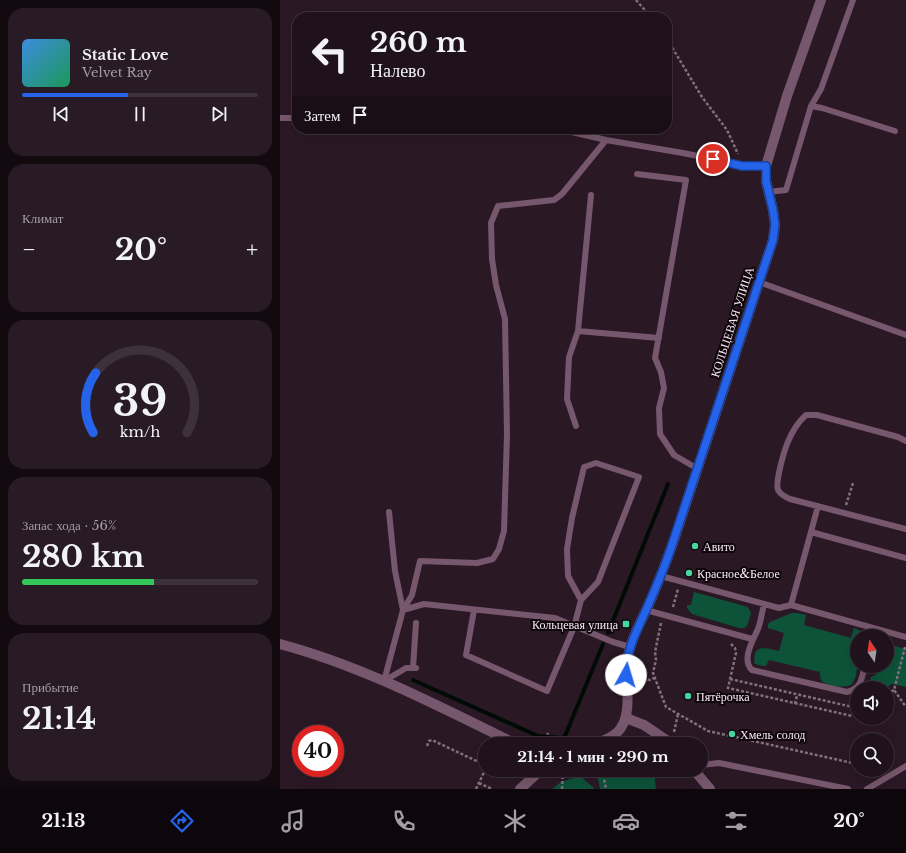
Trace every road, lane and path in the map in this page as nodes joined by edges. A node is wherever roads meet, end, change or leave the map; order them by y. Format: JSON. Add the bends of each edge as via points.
{"nodes":[{"id":1,"x":636,"y":0,"type":"edge"},
{"id":2,"x":821,"y":0,"type":"edge"},
{"id":3,"x":853,"y":0,"type":"edge"},
{"id":4,"x":647,"y":12,"type":"edge"},
{"id":5,"x":672,"y":47,"type":"edge"},
{"id":6,"x":811,"y":106,"type":"junction"},
{"id":7,"x":280,"y":118,"type":"edge"},
{"id":8,"x":292,"y":118,"type":"edge"},
{"id":9,"x":895,"y":131,"type":"dead end"},
{"id":10,"x":580,"y":134,"type":"edge"},
{"id":11,"x":606,"y":140,"type":"junction"},
{"id":12,"x":742,"y":166,"type":"junction"},
{"id":13,"x":766,"y":166,"type":"junction"},
{"id":14,"x":637,"y":174,"type":"dead end"},
{"id":15,"x":768,"y":192,"type":"junction"},
{"id":16,"x":591,"y":195,"type":"dead end"},
{"id":17,"x":759,"y":282,"type":"junction"},
{"id":18,"x":578,"y":331,"type":"junction"},
{"id":19,"x":906,"y":335,"type":"edge"},
{"id":20,"x":659,"y":338,"type":"junction"},
{"id":21,"x":576,"y":426,"type":"dead end"},
{"id":22,"x":906,"y":440,"type":"edge"},
{"id":23,"x":698,"y":469,"type":"junction"},
{"id":24,"x":853,"y":483,"type":"dead end"},
{"id":25,"x":818,"y":506,"type":"junction"},
{"id":26,"x":389,"y":512,"type":"dead end"},
{"id":27,"x":844,"y":513,"type":"junction"},
{"id":28,"x":906,"y":529,"type":"edge"},
{"id":29,"x":811,"y":532,"type":"junction"},
{"id":30,"x":906,"y":558,"type":"edge"},
{"id":31,"x":661,"y":576,"type":"junction"},
{"id":32,"x":680,"y":581,"type":"junction"},
{"id":33,"x":581,"y":600,"type":"junction"},
{"id":34,"x":764,"y":604,"type":"junction"},
{"id":35,"x":791,"y":605,"type":"junction"},
{"id":36,"x":403,"y":610,"type":"junction"},
{"id":37,"x":474,"y":610,"type":"junction"},
{"id":38,"x":646,"y":610,"type":"junction"},
{"id":39,"x":663,"y":614,"type":"junction"},
{"id":40,"x":671,"y":616,"type":"junction"},
{"id":41,"x":416,"y":623,"type":"dead end"},
{"id":42,"x":574,"y":627,"type":"junction"},
{"id":43,"x":875,"y":628,"type":"joint"},
{"id":44,"x":906,"y":637,"type":"edge"},
{"id":45,"x":752,"y":638,"type":"junction"},
{"id":46,"x":906,"y":642,"type":"edge"},
{"id":47,"x":280,"y":644,"type":"edge"},
{"id":48,"x":630,"y":647,"type":"junction"},
{"id":49,"x":863,"y":673,"type":"edge"},
{"id":50,"x":634,"y":676,"type":"dead end"},
{"id":51,"x":654,"y":678,"type":"junction"},
{"id":52,"x":730,"y":679,"type":"dead end"},
{"id":53,"x":384,"y":681,"type":"junction"},
{"id":54,"x":894,"y":690,"type":"joint"},
{"id":55,"x":797,"y":694,"type":"junction"},
{"id":56,"x":795,"y":704,"type":"dead end"},
{"id":57,"x":850,"y":706,"type":"edge"},
{"id":58,"x":906,"y":706,"type":"edge"},
{"id":59,"x":678,"y":714,"type":"junction"},
{"id":60,"x":626,"y":718,"type":"junction"},
{"id":61,"x":674,"y":732,"type":"dead end"},
{"id":62,"x":548,"y":733,"type":"dead end"},
{"id":63,"x":501,"y":737,"type":"edge"},
{"id":64,"x":547,"y":737,"type":"edge"},
{"id":65,"x":611,"y":737,"type":"edge"},
{"id":66,"x":662,"y":737,"type":"edge"},
{"id":67,"x":427,"y":746,"type":"dead end"},
{"id":68,"x":478,"y":762,"type":"edge"},
{"id":69,"x":850,"y":762,"type":"edge"},
{"id":70,"x":708,"y":764,"type":"edge"},
{"id":71,"x":906,"y":766,"type":"edge"},
{"id":72,"x":482,"y":777,"type":"edge"},
{"id":73,"x":533,"y":777,"type":"edge"},
{"id":74,"x":563,"y":777,"type":"edge"},
{"id":75,"x":603,"y":777,"type":"edge"},
{"id":76,"x":700,"y":777,"type":"edge"},
{"id":77,"x":479,"y":783,"type":"junction"},
{"id":78,"x":476,"y":789,"type":"edge"},
{"id":79,"x":492,"y":789,"type":"edge"},
{"id":80,"x":520,"y":789,"type":"edge"},
{"id":81,"x":562,"y":789,"type":"edge"},
{"id":82,"x":606,"y":789,"type":"edge"},
{"id":83,"x":710,"y":789,"type":"edge"},
{"id":84,"x":848,"y":789,"type":"edge"},
{"id":85,"x":867,"y":789,"type":"edge"}],
"edges":[{"from":1,"to":4,"type":"path"},
{"from":2,"to":13,"type":"street","name":"КОЛЬЦЕВАЯ УЛИЦА","via":[[786,96]]},
{"from":3,"to":6,"type":"lane","via":[[821,89]]},
{"from":5,"to":12,"type":"path","via":[[702,97],[727,130]]},
{"from":6,"to":9,"type":"lane"},
{"from":6,"to":15,"type":"lane","via":[[786,190]]},
{"from":7,"to":8,"type":"lane"},
{"from":10,"to":11,"type":"lane"},
{"from":11,"to":12,"type":"lane"},
{"from":11,"to":36,"type":"lane","via":[[562,194],[554,200],[498,206],[491,223],[492,259],[505,319],[507,434],[504,531],[499,549],[492,559],[477,563],[420,561],[412,594]]},
{"from":12,"to":13,"type":"lane"},
{"from":13,"to":15,"type":"street","name":"КОЛЬЦЕВАЯ УЛИЦА"},
{"from":14,"to":20,"type":"lane","via":[[686,180]]},
{"from":15,"to":17,"type":"street","name":"КОЛЬЦЕВАЯ УЛИЦА","via":[[775,224],[773,240]]},
{"from":16,"to":18,"type":"lane"},
{"from":17,"to":19,"type":"lane"},
{"from":17,"to":23,"type":"street","name":"КОЛЬЦЕВАЯ УЛИЦА"},
{"from":18,"to":20,"type":"lane"},
{"from":18,"to":21,"type":"lane","via":[[569,357],[567,400]]},
{"from":20,"to":23,"type":"lane","via":[[655,358],[664,388],[659,408],[660,434],[674,455]]},
{"from":22,"to":25,"type":"lane","via":[[817,415],[806,416],[787,444],[777,484],[785,497]]},
{"from":23,"to":31,"type":"street","name":"КОЛЬЦЕВАЯ УЛИЦА"},
{"from":24,"to":27,"type":"path"},
{"from":25,"to":27,"type":"lane"},
{"from":25,"to":29,"type":"lane"},
{"from":26,"to":36,"type":"lane","via":[[395,571]]},
{"from":27,"to":28,"type":"lane"},
{"from":29,"to":30,"type":"lane"},
{"from":29,"to":35,"type":"lane"},
{"from":31,"to":32,"type":"lane"},
{"from":31,"to":38,"type":"street","name":"КОЛЬЦЕВАЯ УЛИЦА"},
{"from":32,"to":34,"type":"lane"},
{"from":32,"to":40,"type":"path"},
{"from":33,"to":33,"type":"lane","via":[[598,582],[639,477],[596,463],[584,467],[572,518],[568,549],[568,576]]},
{"from":33,"to":42,"type":"lane"},
{"from":34,"to":35,"type":"lane","via":[[779,608]]},
{"from":34,"to":45,"type":"lane","via":[[758,629]]},
{"from":35,"to":43,"type":"lane"},
{"from":36,"to":37,"type":"lane","via":[[424,604]]},
{"from":36,"to":53,"type":"lane"},
{"from":37,"to":42,"type":"lane","via":[[555,618]]},
{"from":37,"to":42,"type":"lane","via":[[466,655],[546,692]]},
{"from":38,"to":39,"type":"lane"},
{"from":38,"to":48,"type":"street","name":"КОЛЬЦЕВАЯ УЛИЦА"},
{"from":39,"to":40,"type":"lane"},
{"from":39,"to":51,"type":"path","via":[[654,652]]},
{"from":40,"to":45,"type":"lane"},
{"from":41,"to":53,"type":"lane","via":[[414,668],[406,668]]},
{"from":42,"to":48,"type":"lane"},
{"from":43,"to":44,"type":"lane"},
{"from":45,"to":49,"type":"lane","via":[[747,661],[752,670],[847,692],[855,690]]},
{"from":46,"to":54,"type":"path"},
{"from":47,"to":53,"type":"street"},
{"from":48,"to":60,"type":"street","name":"КОЛЬЦЕВАЯ УЛИЦА","via":[[627,662]]},
{"from":50,"to":51,"type":"path","via":[[650,680]]},
{"from":51,"to":59,"type":"path","via":[[666,707]]},
{"from":52,"to":55,"type":"path"},
{"from":53,"to":63,"type":"street"},
{"from":54,"to":58,"type":"path"},
{"from":55,"to":56,"type":"path"},
{"from":55,"to":57,"type":"path"},
{"from":59,"to":61,"type":"path"},
{"from":59,"to":69,"type":"path","via":[[708,731]]},
{"from":60,"to":65,"type":"street","name":"КОЛЬЦЕВАЯ УЛИЦА","via":[[616,735]]},
{"from":60,"to":66,"type":"street","via":[[644,725]]},
{"from":62,"to":64,"type":"path"},
{"from":67,"to":68,"type":"path","via":[[432,740]]},
{"from":70,"to":84,"type":"lane","via":[[719,763]]},
{"from":71,"to":85,"type":"lane"},
{"from":72,"to":77,"type":"path"},
{"from":73,"to":80,"type":"street"},
{"from":74,"to":81,"type":"path"},
{"from":75,"to":82,"type":"path"},
{"from":76,"to":83,"type":"street"},
{"from":77,"to":78,"type":"path"},
{"from":77,"to":79,"type":"path"}]}
